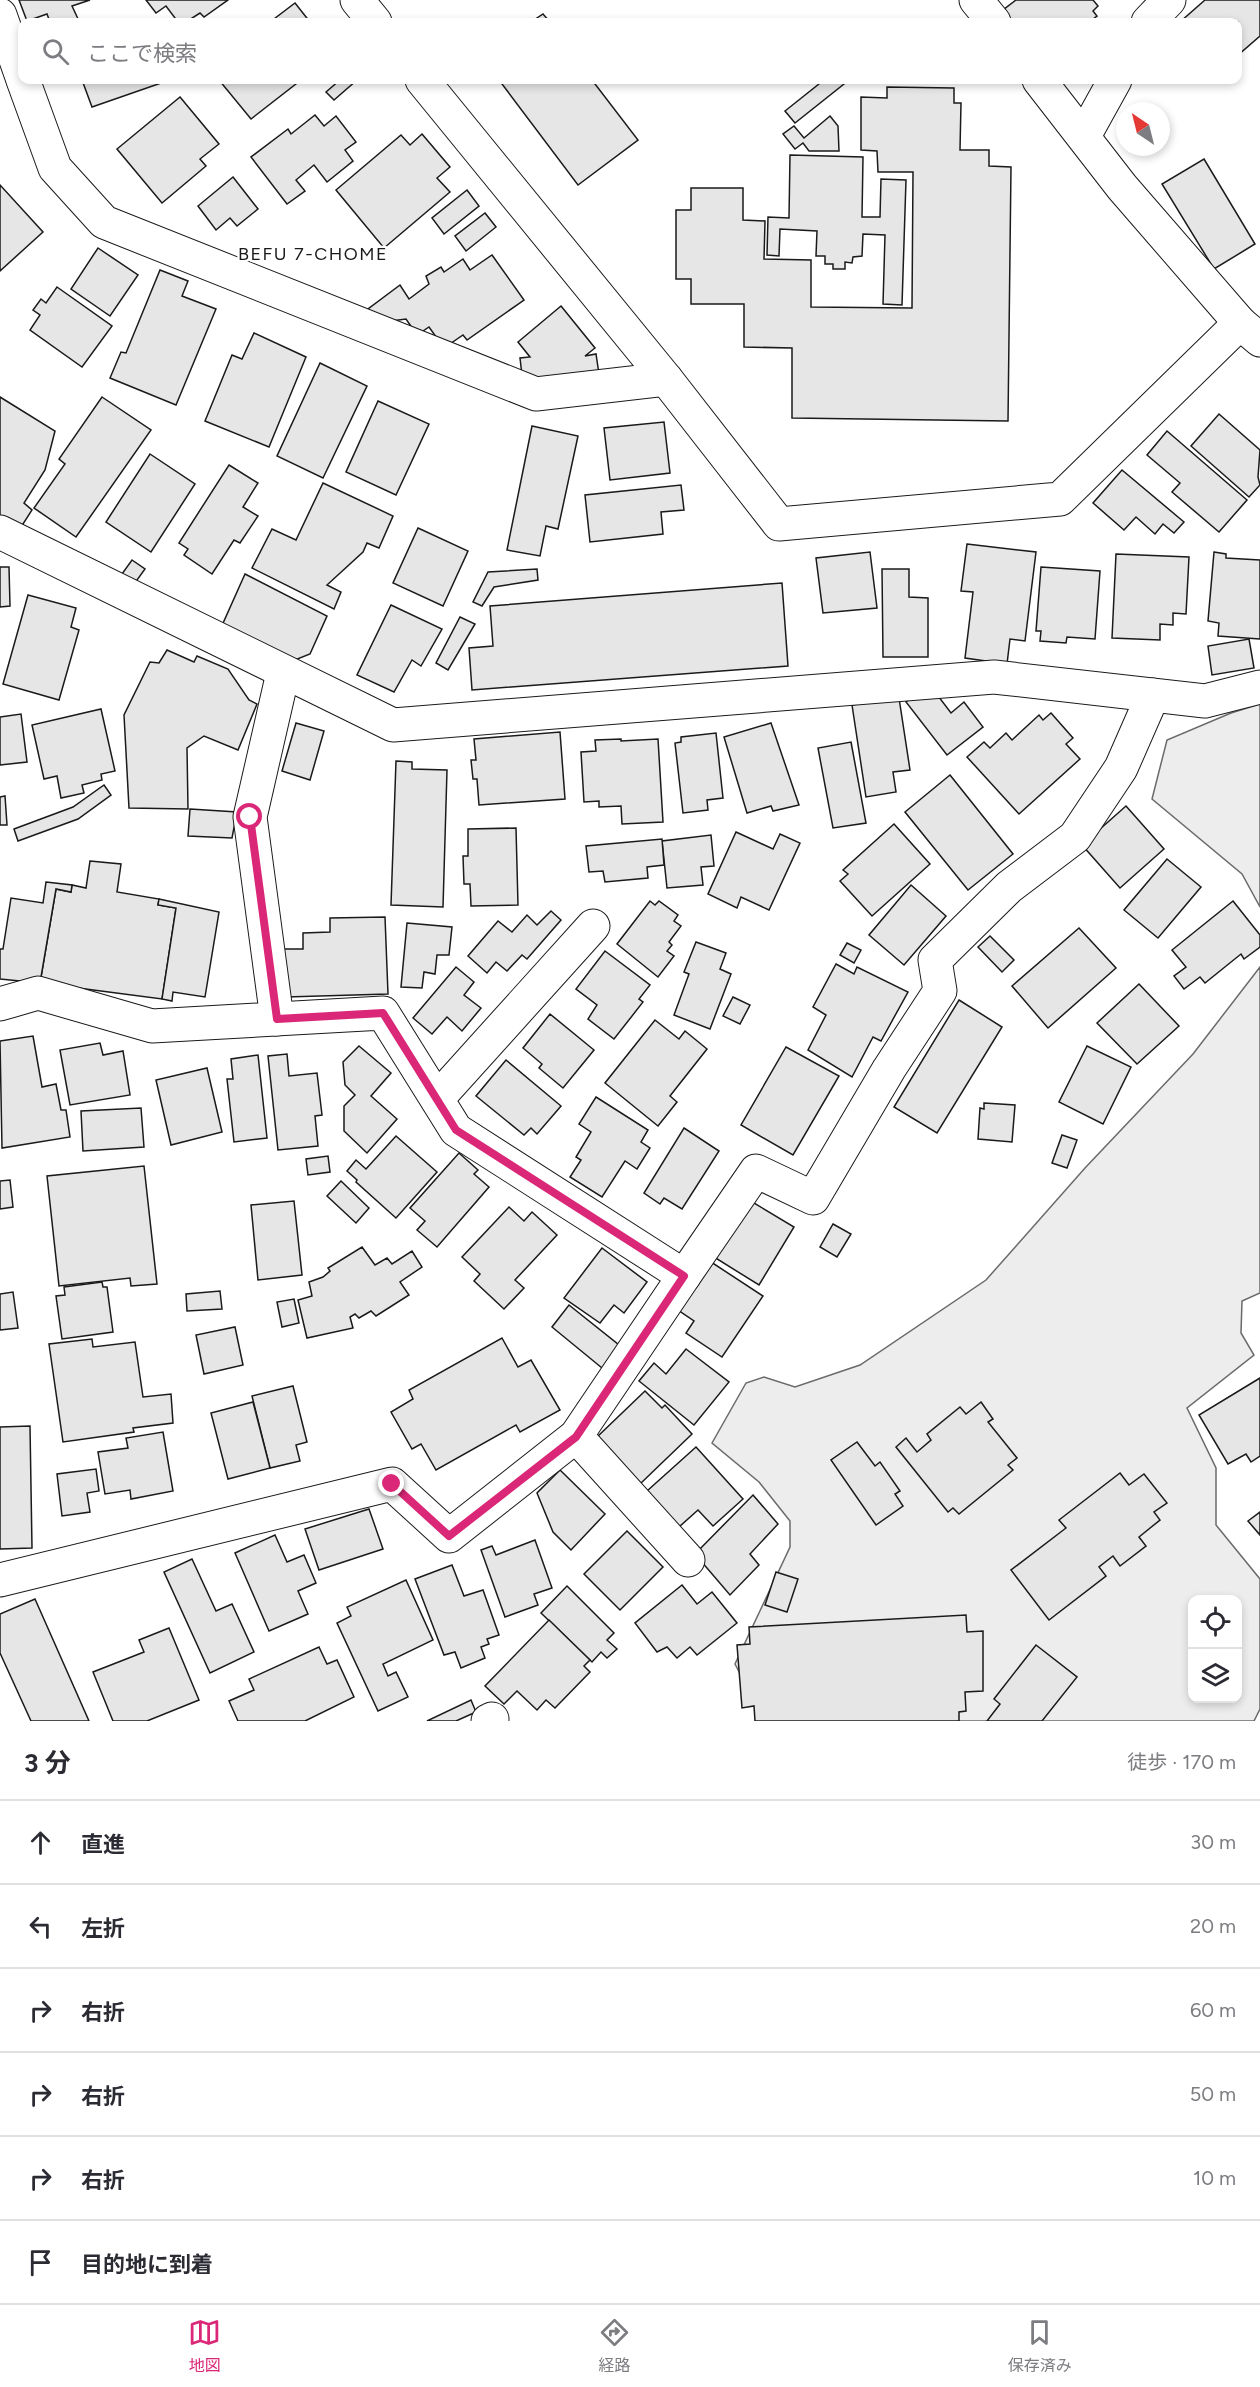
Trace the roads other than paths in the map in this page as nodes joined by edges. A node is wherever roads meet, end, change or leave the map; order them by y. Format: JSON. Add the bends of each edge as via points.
{"nodes":[{"id":1,"x":357,"y":0,"type":"edge"},
{"id":2,"x":976,"y":0,"type":"edge"},
{"id":3,"x":1169,"y":0,"type":"edge"},
{"id":4,"x":0,"y":15,"type":"edge"},
{"id":5,"x":372,"y":18,"type":"edge"},
{"id":6,"x":991,"y":18,"type":"edge"},
{"id":7,"x":1152,"y":18,"type":"edge"},
{"id":8,"x":18,"y":64,"type":"edge"},
{"id":9,"x":25,"y":84,"type":"edge"},
{"id":10,"x":425,"y":84,"type":"edge"},
{"id":11,"x":1042,"y":84,"type":"edge"},
{"id":12,"x":1113,"y":84,"type":"edge"},
{"id":13,"x":1084,"y":136,"type":"junction"},
{"id":14,"x":1250,"y":331,"type":"edge"},
{"id":15,"x":666,"y":379,"type":"junction"},
{"id":16,"x":0,"y":531,"type":"edge"},
{"id":17,"x":283,"y":673,"type":"junction"},
{"id":18,"x":1260,"y":687,"type":"edge"},
{"id":19,"x":1153,"y":695,"type":"junction"},
{"id":20,"x":593,"y":926,"type":"dead end"},
{"id":21,"x":0,"y":1004,"type":"edge"},
{"id":22,"x":277,"y":1019,"type":"junction"},
{"id":23,"x":437,"y":1099,"type":"junction"},
{"id":24,"x":684,"y":1276,"type":"junction"},
{"id":25,"x":576,"y":1437,"type":"junction"},
{"id":26,"x":688,"y":1560,"type":"dead end"},
{"id":27,"x":0,"y":1580,"type":"edge"}],
"edges":[{"from":1,"to":5,"type":"street"},
{"from":2,"to":6,"type":"street"},
{"from":3,"to":7,"type":"street"},
{"from":4,"to":8,"type":"street"},
{"from":9,"to":15,"type":"street","via":[[56,168],[104,222],[536,394]]},
{"from":10,"to":15,"type":"street"},
{"from":11,"to":13,"type":"street"},
{"from":12,"to":13,"type":"street"},
{"from":13,"to":14,"type":"street","via":[[1122,187]]},
{"from":14,"to":15,"type":"street","via":[[1059,499],[779,524]]},
{"from":16,"to":17,"type":"street"},
{"from":17,"to":19,"type":"street","via":[[393,725],[994,677]]},
{"from":17,"to":22,"type":"street","via":[[250,817]]},
{"from":18,"to":19,"type":"street","via":[[1205,701]]},
{"from":19,"to":24,"type":"street","via":[[1121,768],[1075,837],[1009,887],[935,960],[940,992],[889,1069],[813,1198],[756,1171]]},
{"from":20,"to":23,"type":"street"},
{"from":21,"to":22,"type":"street","via":[[38,993],[152,1026]]},
{"from":22,"to":23,"type":"street","via":[[383,1013]]},
{"from":23,"to":24,"type":"street","via":[[456,1130]]},
{"from":24,"to":25,"type":"street"},
{"from":25,"to":26,"type":"street"},
{"from":25,"to":27,"type":"street","via":[[449,1536],[392,1484]]}]}
